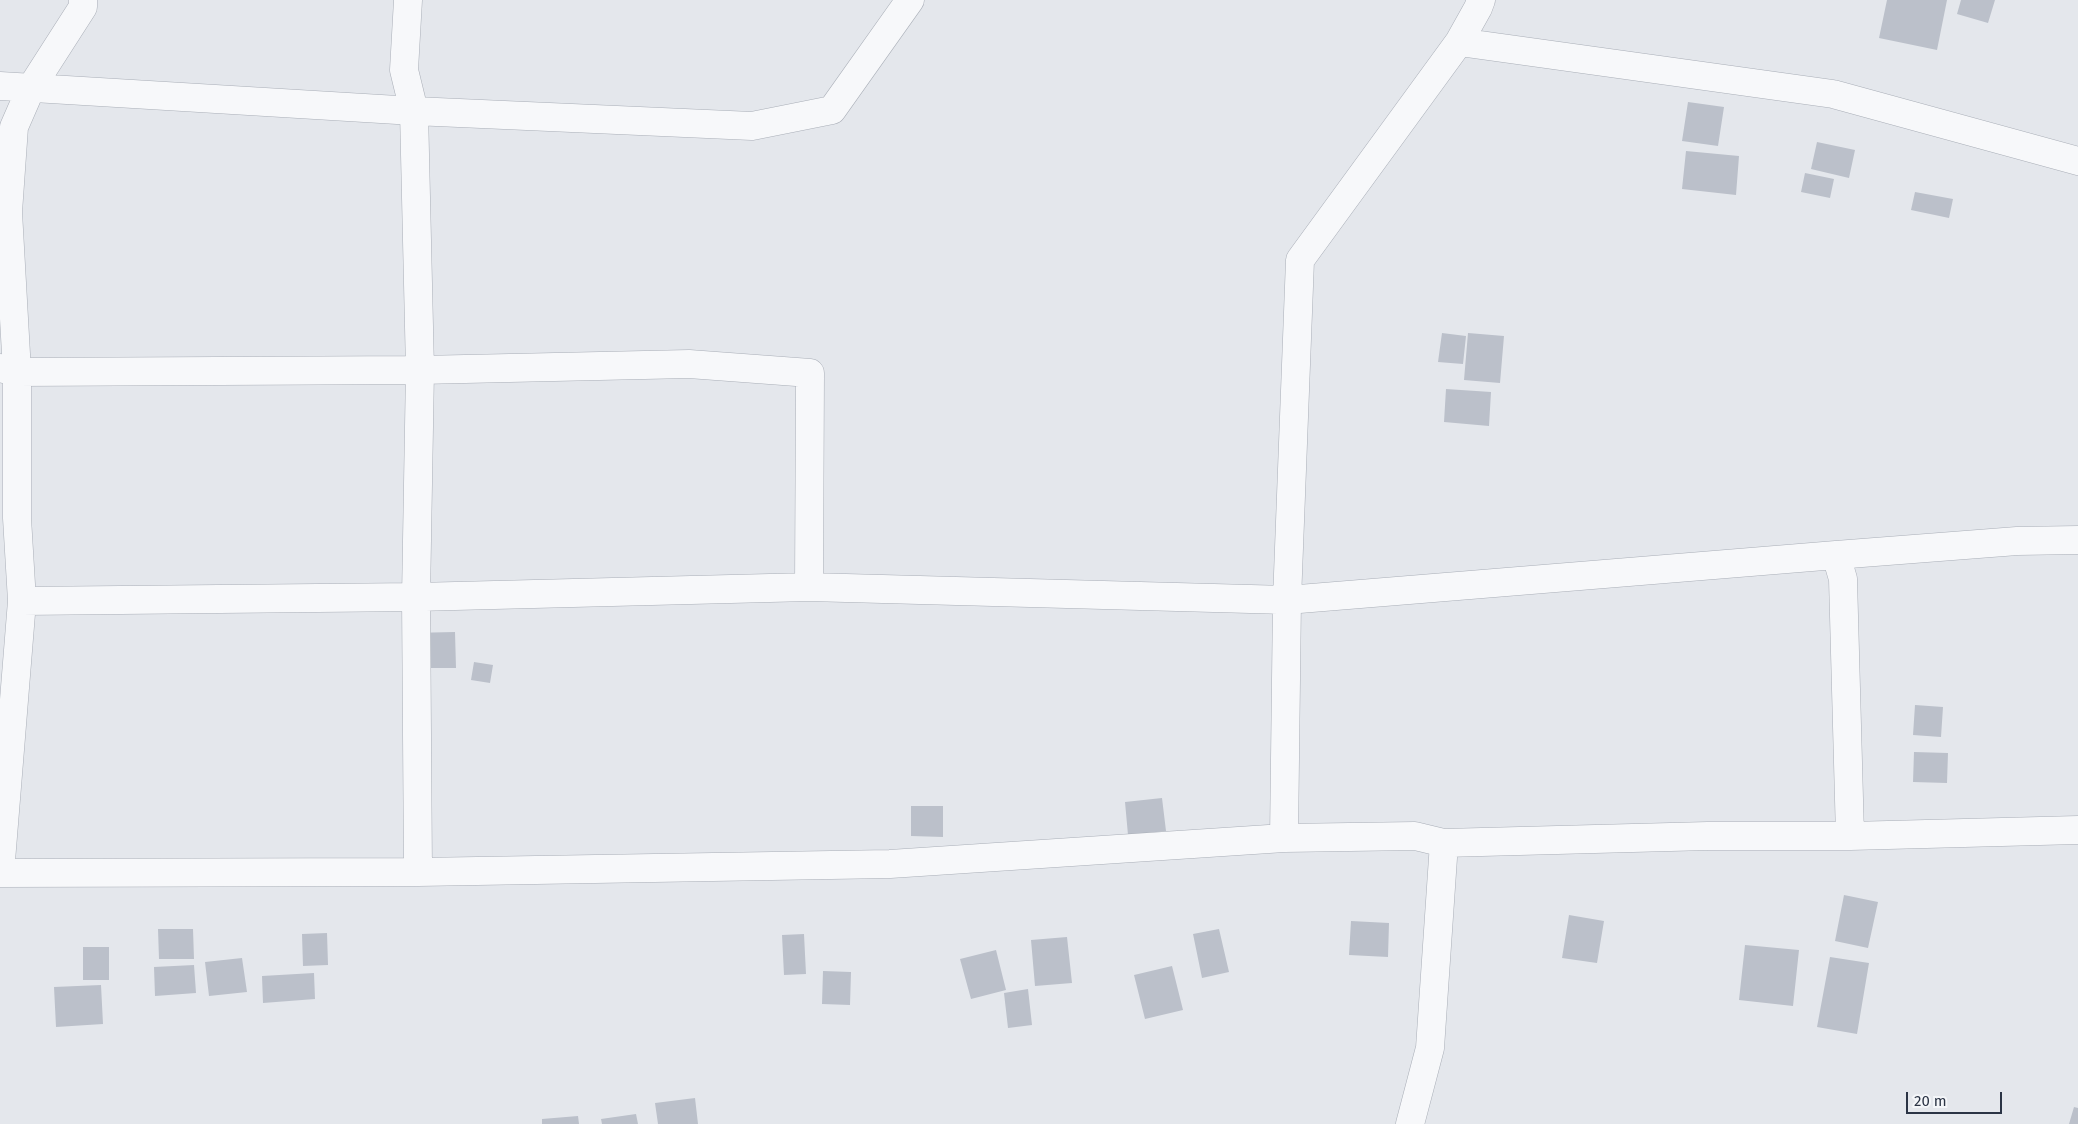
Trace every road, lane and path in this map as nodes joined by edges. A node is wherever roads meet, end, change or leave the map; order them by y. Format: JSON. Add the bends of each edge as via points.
{"nodes":[{"id":1,"x":83,"y":0,"type":"edge"},
{"id":2,"x":408,"y":0,"type":"edge"},
{"id":3,"x":910,"y":0,"type":"edge"},
{"id":4,"x":1481,"y":0,"type":"edge"},
{"id":5,"x":1459,"y":42,"type":"junction"},
{"id":6,"x":0,"y":86,"type":"edge"},
{"id":7,"x":31,"y":88,"type":"junction"},
{"id":8,"x":414,"y":111,"type":"junction"},
{"id":9,"x":2078,"y":161,"type":"edge"},
{"id":10,"x":9,"y":370,"type":"edge"},
{"id":11,"x":420,"y":370,"type":"junction"},
{"id":12,"x":8,"y":516,"type":"edge"},
{"id":13,"x":2078,"y":540,"type":"edge"},
{"id":14,"x":1836,"y":555,"type":"junction"},
{"id":15,"x":809,"y":587,"type":"junction"},
{"id":16,"x":416,"y":597,"type":"junction"},
{"id":17,"x":1287,"y":600,"type":"junction"},
{"id":18,"x":22,"y":601,"type":"junction"},
{"id":19,"x":2078,"y":830,"type":"edge"},
{"id":20,"x":1850,"y":836,"type":"junction"},
{"id":21,"x":1284,"y":838,"type":"junction"},
{"id":22,"x":1444,"y":843,"type":"junction"},
{"id":23,"x":418,"y":872,"type":"junction"},
{"id":24,"x":0,"y":873,"type":"edge"},
{"id":25,"x":1410,"y":1124,"type":"edge"}],
"edges":[{"from":1,"to":7,"type":"street","via":[[83,7]]},
{"from":2,"to":8,"type":"street","via":[[404,70]]},
{"from":3,"to":8,"type":"street","via":[[832,110],[752,126]]},
{"from":4,"to":5,"type":"street"},
{"from":5,"to":9,"type":"street","via":[[1833,94]]},
{"from":5,"to":17,"type":"street","via":[[1300,260]]},
{"from":6,"to":7,"type":"street"},
{"from":7,"to":8,"type":"street"},
{"from":7,"to":10,"type":"street","via":[[14,127],[8,212]]},
{"from":8,"to":11,"type":"street"},
{"from":10,"to":11,"type":"street"},
{"from":10,"to":12,"type":"street"},
{"from":11,"to":15,"type":"street","via":[[689,364],[810,372]]},
{"from":11,"to":16,"type":"street"},
{"from":12,"to":18,"type":"street"},
{"from":13,"to":14,"type":"street","via":[[2017,541]]},
{"from":14,"to":17,"type":"street"},
{"from":14,"to":20,"type":"street","via":[[1843,579]]},
{"from":15,"to":16,"type":"street"},
{"from":15,"to":17,"type":"street"},
{"from":16,"to":18,"type":"street"},
{"from":16,"to":23,"type":"street"},
{"from":17,"to":21,"type":"street"},
{"from":18,"to":24,"type":"street"},
{"from":19,"to":20,"type":"street"},
{"from":20,"to":22,"type":"street"},
{"from":21,"to":22,"type":"street","via":[[1415,836]]},
{"from":21,"to":23,"type":"street","via":[[890,864]]},
{"from":22,"to":25,"type":"street","via":[[1430,1048]]},
{"from":23,"to":24,"type":"street"}]}
